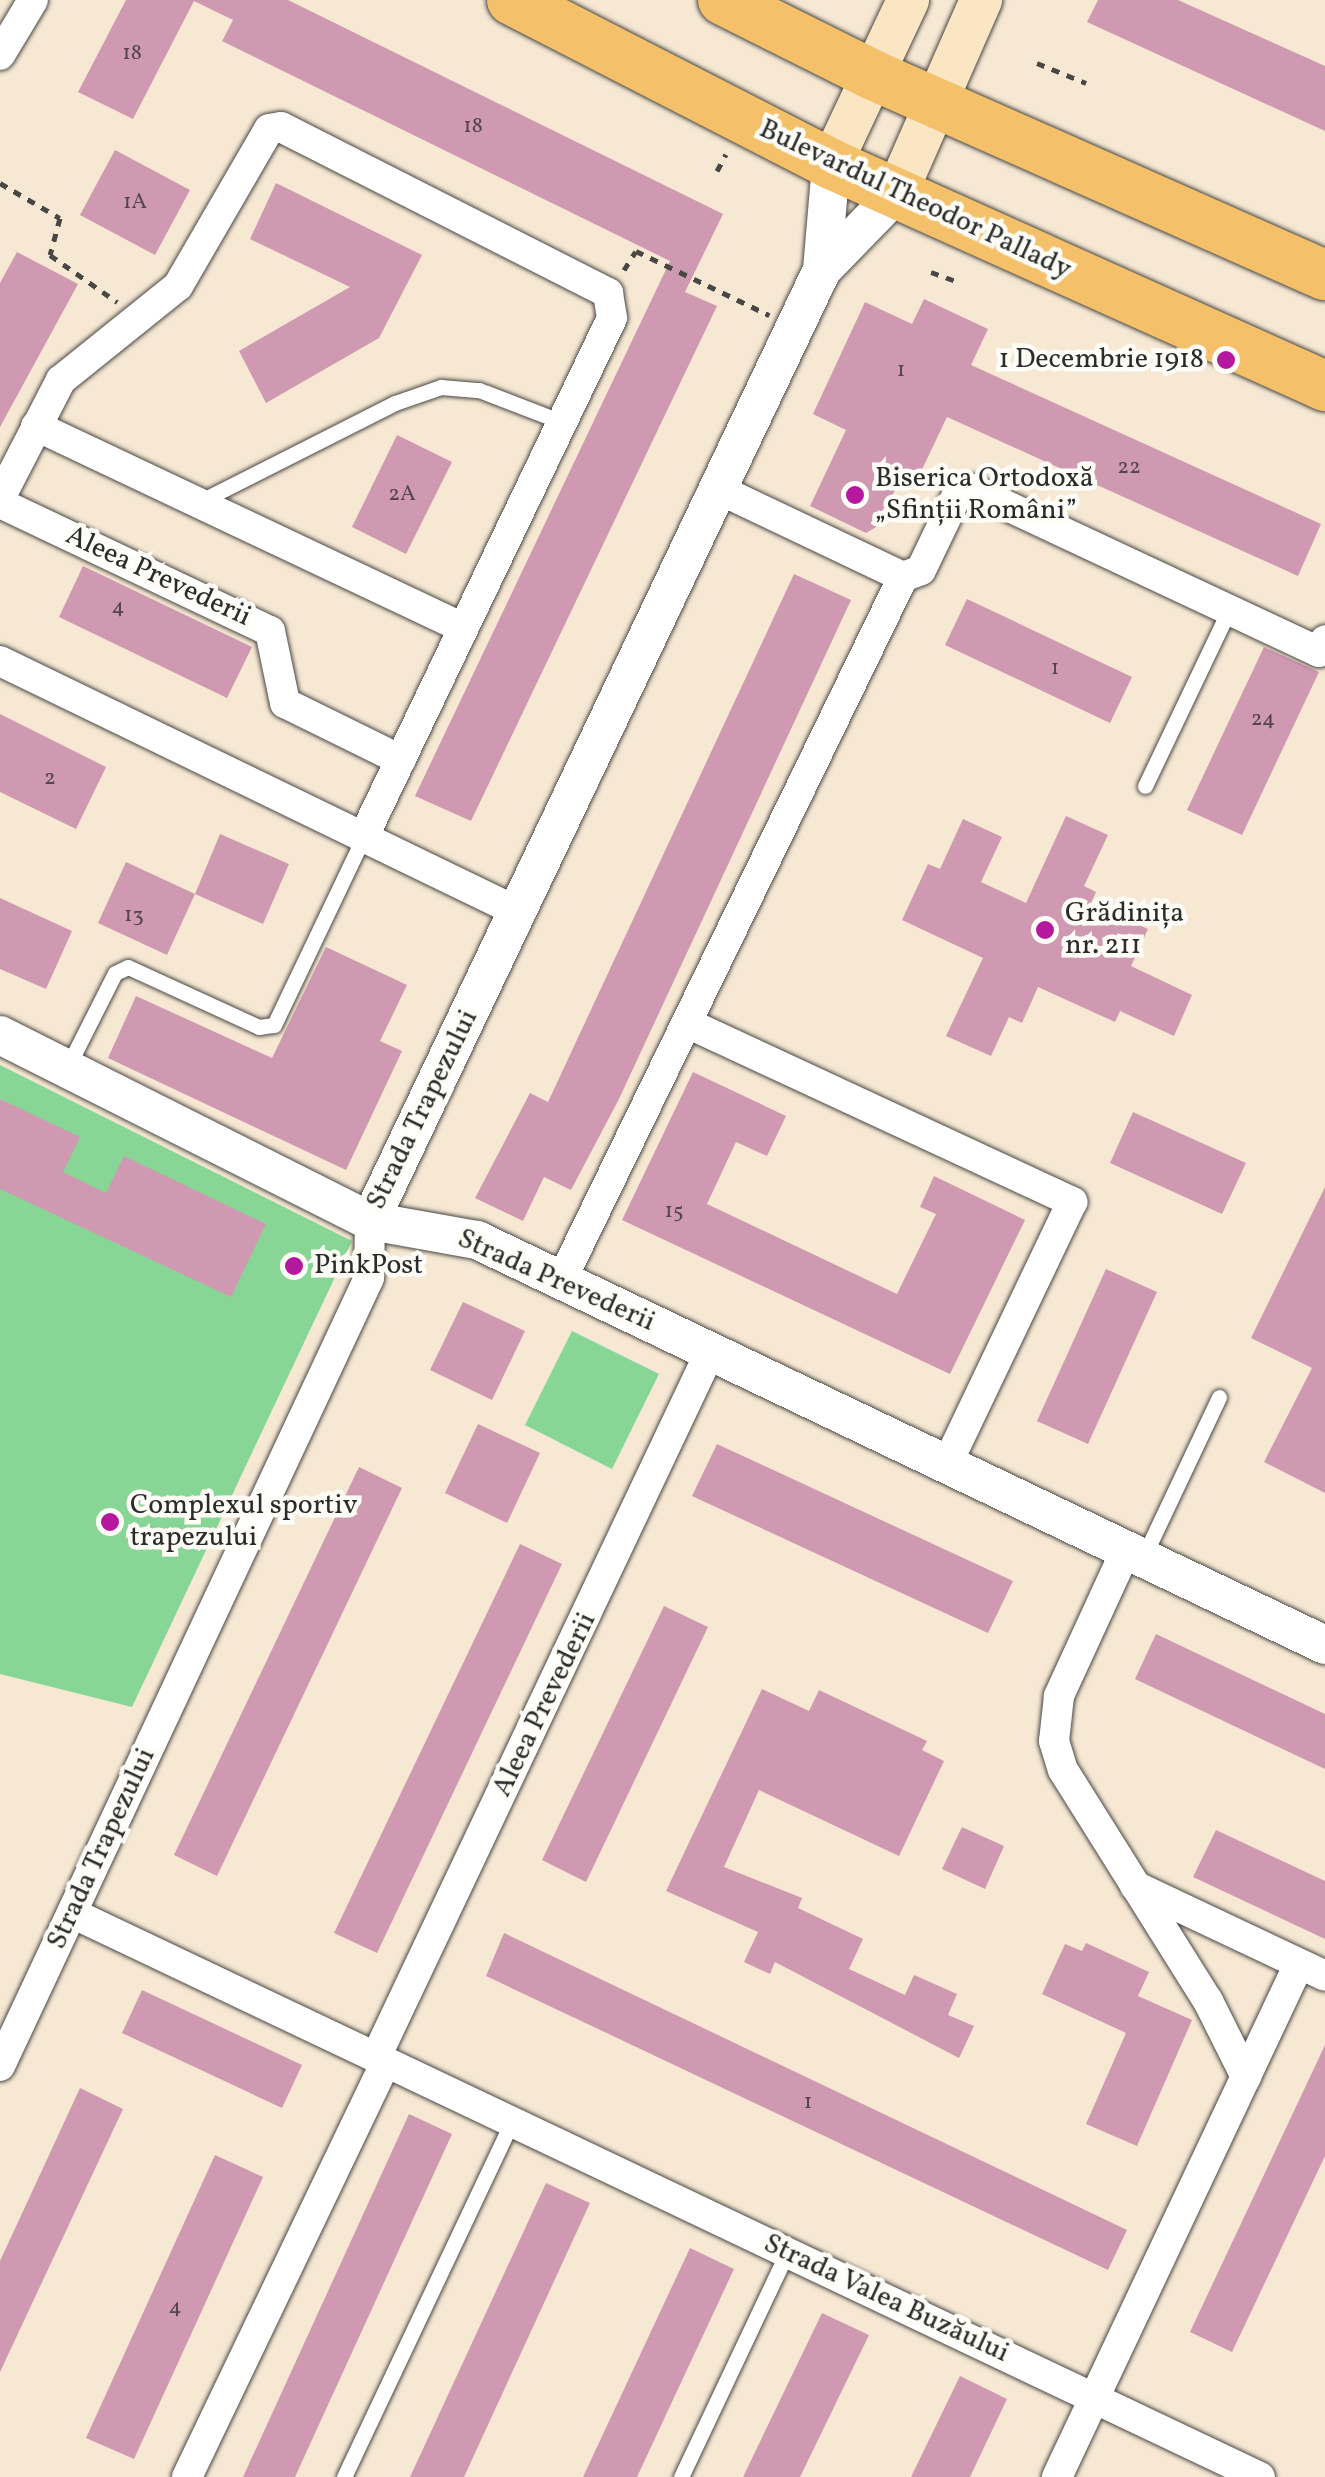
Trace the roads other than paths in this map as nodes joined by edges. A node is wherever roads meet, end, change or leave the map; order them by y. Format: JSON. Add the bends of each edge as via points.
{"nodes":[{"id":1,"x":32,"y":0,"type":"edge"},
{"id":2,"x":512,"y":0,"type":"edge"},
{"id":3,"x":723,"y":0,"type":"edge"},
{"id":4,"x":908,"y":0,"type":"edge"},
{"id":5,"x":980,"y":0,"type":"edge"},
{"id":6,"x":0,"y":54,"type":"edge"},
{"id":7,"x":873,"y":75,"type":"junction"},
{"id":8,"x":938,"y":104,"type":"junction"},
{"id":9,"x":831,"y":164,"type":"junction"},
{"id":10,"x":896,"y":194,"type":"junction"},
{"id":11,"x":822,"y":270,"type":"junction"},
{"id":12,"x":1325,"y":275,"type":"edge"},
{"id":13,"x":1325,"y":386,"type":"edge"},
{"id":14,"x":562,"y":422,"type":"junction"},
{"id":15,"x":36,"y":426,"type":"junction"},
{"id":16,"x":718,"y":489,"type":"junction"},
{"id":17,"x":0,"y":500,"type":"edge"},
{"id":18,"x":197,"y":503,"type":"junction"},
{"id":19,"x":903,"y":577,"type":"junction"},
{"id":20,"x":1229,"y":610,"type":"junction"},
{"id":21,"x":463,"y":628,"type":"junction"},
{"id":22,"x":1325,"y":640,"type":"edge"},
{"id":23,"x":0,"y":661,"type":"edge"},
{"id":24,"x":401,"y":760,"type":"junction"},
{"id":25,"x":1145,"y":786,"type":"dead end"},
{"id":26,"x":363,"y":838,"type":"junction"},
{"id":27,"x":518,"y":912,"type":"junction"},
{"id":28,"x":686,"y":1023,"type":"junction"},
{"id":29,"x":0,"y":1034,"type":"edge"},
{"id":30,"x":67,"y":1068,"type":"junction"},
{"id":31,"x":370,"y":1221,"type":"junction"},
{"id":32,"x":562,"y":1280,"type":"junction"},
{"id":33,"x":710,"y":1352,"type":"junction"},
{"id":34,"x":1220,"y":1397,"type":"dead end"},
{"id":35,"x":947,"y":1464,"type":"junction"},
{"id":36,"x":1134,"y":1554,"type":"junction"},
{"id":37,"x":1325,"y":1645,"type":"edge"},
{"id":38,"x":1135,"y":1886,"type":"junction"},
{"id":39,"x":72,"y":1913,"type":"junction"},
{"id":40,"x":1312,"y":1970,"type":"edge"},
{"id":41,"x":381,"y":2060,"type":"junction"},
{"id":42,"x":0,"y":2066,"type":"edge"},
{"id":43,"x":1246,"y":2078,"type":"junction"},
{"id":44,"x":512,"y":2122,"type":"junction"},
{"id":45,"x":787,"y":2252,"type":"junction"},
{"id":46,"x":1094,"y":2398,"type":"junction"},
{"id":47,"x":187,"y":2477,"type":"edge"},
{"id":48,"x":344,"y":2477,"type":"edge"},
{"id":49,"x":681,"y":2477,"type":"edge"},
{"id":50,"x":1057,"y":2477,"type":"edge"},
{"id":51,"x":1260,"y":2477,"type":"edge"}],
"edges":[{"from":1,"to":6,"type":"street"},
{"from":2,"to":9,"type":"main road","name":"Bulevardul Theodor Pallady"},
{"from":3,"to":7,"type":"main road"},
{"from":4,"to":7,"type":"main road"},
{"from":5,"to":8,"type":"main road"},
{"from":7,"to":8,"type":"main road"},
{"from":7,"to":9,"type":"main road"},
{"from":8,"to":10,"type":"main road"},
{"from":8,"to":12,"type":"main road"},
{"from":9,"to":10,"type":"main road","name":"Bulevardul Theodor Pallady"},
{"from":9,"to":11,"type":"street","name":"Strada Trapezului"},
{"from":10,"to":11,"type":"street","name":"Strada Trapezului"},
{"from":10,"to":13,"type":"main road","name":"Bulevardul Theodor Pallady"},
{"from":11,"to":16,"type":"street","name":"Strada Trapezului"},
{"from":14,"to":15,"type":"street","via":[[612,318],[608,293],[281,128],[260,136],[188,273],[61,380]]},
{"from":14,"to":18,"type":"lane","via":[[488,393],[442,387],[407,398]]},
{"from":14,"to":21,"type":"street"},
{"from":15,"to":17,"type":"street"},
{"from":15,"to":18,"type":"street"},
{"from":16,"to":19,"type":"street"},
{"from":16,"to":27,"type":"street","name":"Strada Trapezului"},
{"from":17,"to":24,"type":"street","name":"Aleea Prevederii","via":[[270,631],[285,703]]},
{"from":18,"to":21,"type":"street"},
{"from":19,"to":20,"type":"street","via":[[921,570],[957,494],[971,489]]},
{"from":19,"to":28,"type":"street"},
{"from":20,"to":22,"type":"street","via":[[1319,652]]},
{"from":20,"to":25,"type":"lane"},
{"from":21,"to":24,"type":"street"},
{"from":23,"to":26,"type":"street"},
{"from":24,"to":26,"type":"street"},
{"from":26,"to":27,"type":"street"},
{"from":26,"to":30,"type":"lane","via":[[274,1025],[258,1027],[128,967],[115,973]]},
{"from":27,"to":31,"type":"street","name":"Strada Trapezului"},
{"from":28,"to":32,"type":"street"},
{"from":28,"to":35,"type":"street","via":[[1072,1202]]},
{"from":29,"to":30,"type":"street","name":"Strada Prevederii"},
{"from":30,"to":31,"type":"street","name":"Strada Prevederii"},
{"from":31,"to":32,"type":"street","name":"Strada Prevederii","via":[[464,1236]]},
{"from":31,"to":39,"type":"street","name":"Strada Trapezului","via":[[369,1278]]},
{"from":32,"to":33,"type":"street","name":"Strada Prevederii"},
{"from":33,"to":35,"type":"street","name":"Strada Prevederii"},
{"from":33,"to":41,"type":"street","name":"Aleea Prevederii"},
{"from":34,"to":36,"type":"lane"},
{"from":35,"to":36,"type":"street","name":"Strada Prevederii"},
{"from":36,"to":37,"type":"street","name":"Strada Prevederii"},
{"from":36,"to":38,"type":"street","via":[[1059,1696],[1054,1742],[1063,1770]]},
{"from":38,"to":40,"type":"street"},
{"from":38,"to":43,"type":"street","via":[[1208,2001]]},
{"from":39,"to":41,"type":"street","name":"Strada Valea Buzăului"},
{"from":39,"to":42,"type":"street","name":"Strada Trapezului"},
{"from":40,"to":43,"type":"street"},
{"from":41,"to":44,"type":"street","name":"Strada Valea Buzăului"},
{"from":41,"to":47,"type":"street","name":"Aleea Prevederii"},
{"from":43,"to":46,"type":"street"},
{"from":44,"to":45,"type":"street","name":"Strada Valea Buzăului"},
{"from":44,"to":48,"type":"lane"},
{"from":45,"to":46,"type":"street","name":"Strada Valea Buzăului"},
{"from":45,"to":49,"type":"lane"},
{"from":46,"to":50,"type":"street"},
{"from":46,"to":51,"type":"street","name":"Strada Valea Buzăului"}]}
